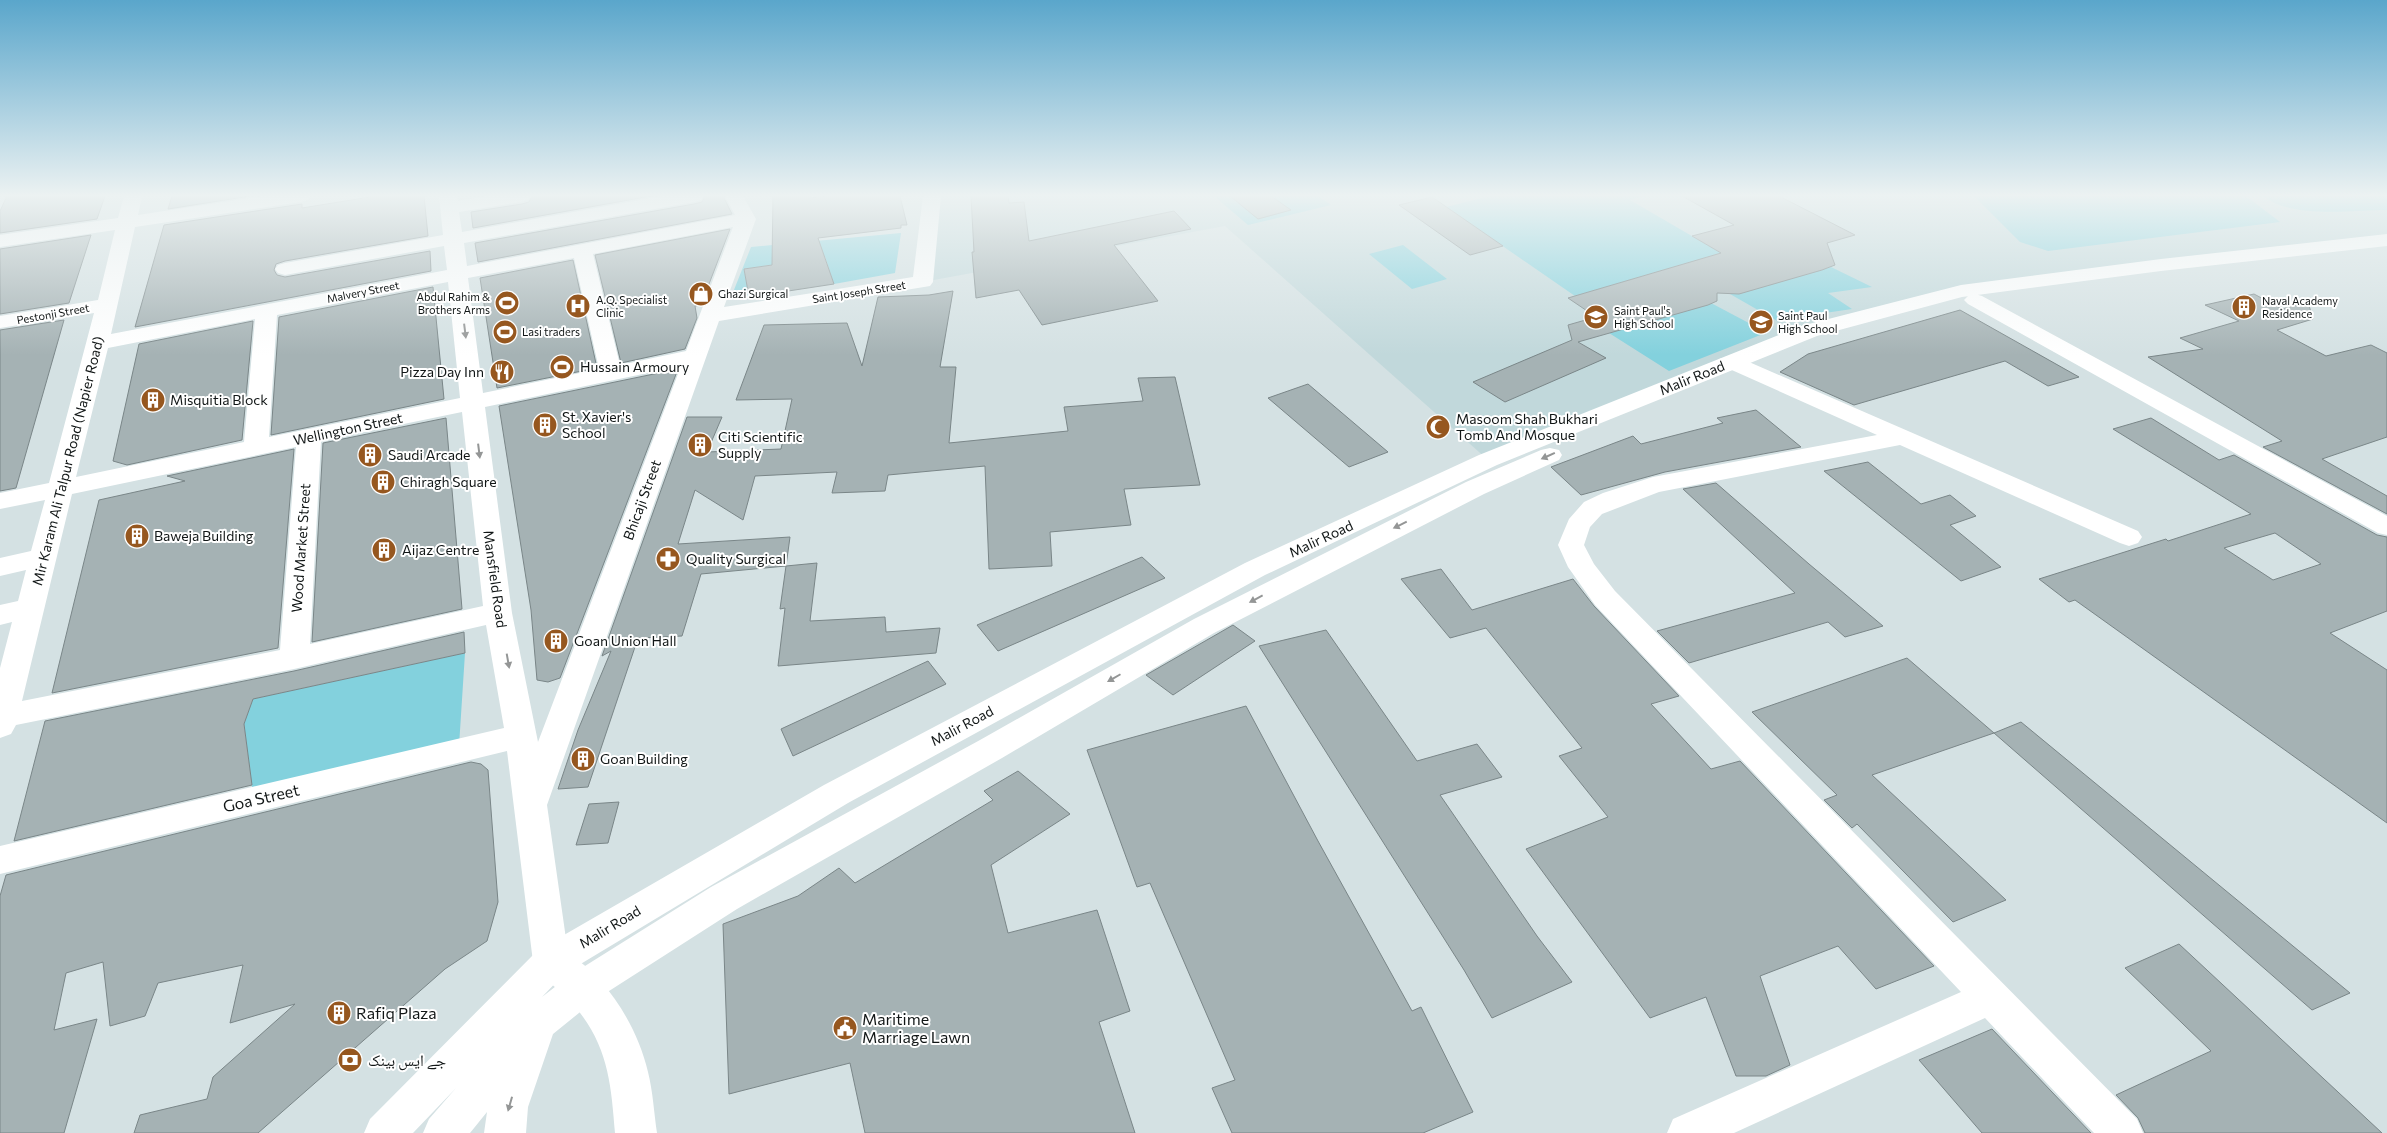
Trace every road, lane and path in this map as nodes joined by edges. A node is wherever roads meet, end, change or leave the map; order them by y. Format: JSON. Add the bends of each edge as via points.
{"nodes":[{"id":1,"x":120,"y":249,"type":"edge"},
{"id":2,"x":402,"y":249,"type":"edge"},
{"id":3,"x":454,"y":249,"type":"edge"},
{"id":4,"x":588,"y":249,"type":"edge"},
{"id":5,"x":735,"y":249,"type":"edge"},
{"id":6,"x":926,"y":249,"type":"edge"},
{"id":7,"x":2307,"y":249,"type":"edge"},
{"id":8,"x":582,"y":250,"type":"junction"},
{"id":9,"x":2387,"y":252,"type":"edge"},
{"id":10,"x":285,"y":269,"type":"dead end"},
{"id":11,"x":458,"y":274,"type":"junction"},
{"id":12,"x":1975,"y":300,"type":"junction"},
{"id":13,"x":106,"y":305,"type":"junction"},
{"id":14,"x":267,"y":310,"type":"junction"},
{"id":15,"x":709,"y":316,"type":"junction"},
{"id":16,"x":0,"y":322,"type":"edge"},
{"id":17,"x":98,"y":343,"type":"junction"},
{"id":18,"x":695,"y":356,"type":"junction"},
{"id":19,"x":1740,"y":365,"type":"junction"},
{"id":20,"x":611,"y":374,"type":"junction"},
{"id":21,"x":473,"y":403,"type":"junction"},
{"id":22,"x":1902,"y":437,"type":"junction"},
{"id":23,"x":309,"y":438,"type":"junction"},
{"id":24,"x":256,"y":448,"type":"junction"},
{"id":25,"x":60,"y":489,"type":"junction"},
{"id":26,"x":0,"y":501,"type":"edge"},
{"id":27,"x":2387,"y":527,"type":"edge"},
{"id":28,"x":2129,"y":537,"type":"dead end"},
{"id":29,"x":43,"y":557,"type":"junction"},
{"id":30,"x":0,"y":567,"type":"edge"},
{"id":31,"x":30,"y":608,"type":"junction"},
{"id":32,"x":498,"y":613,"type":"junction"},
{"id":33,"x":0,"y":615,"type":"edge"},
{"id":34,"x":294,"y":658,"type":"junction"},
{"id":35,"x":1,"y":721,"type":"edge"},
{"id":36,"x":521,"y":736,"type":"junction"},
{"id":37,"x":530,"y":804,"type":"junction"},
{"id":38,"x":0,"y":860,"type":"edge"},
{"id":39,"x":551,"y":962,"type":"junction"},
{"id":40,"x":582,"y":988,"type":"junction"},
{"id":41,"x":1990,"y":997,"type":"junction"},
{"id":42,"x":537,"y":1024,"type":"junction"},
{"id":43,"x":385,"y":1133,"type":"edge"},
{"id":44,"x":444,"y":1133,"type":"edge"},
{"id":45,"x":505,"y":1133,"type":"edge"},
{"id":46,"x":636,"y":1133,"type":"edge"},
{"id":47,"x":1688,"y":1133,"type":"edge"},
{"id":48,"x":2122,"y":1133,"type":"edge"}],
"edges":[{"from":1,"to":13,"type":"street","name":"Mir Karam Ali Talpur Road (Napier Road)"},
{"from":2,"to":10,"type":"street"},
{"from":3,"to":11,"type":"street","name":"Mansfield Road"},
{"from":4,"to":8,"type":"street","name":"Malvery Street"},
{"from":5,"to":15,"type":"street","name":"Bhicaji Street"},
{"from":6,"to":15,"type":"street","name":"Saint Joseph Street","via":[[923,282]]},
{"from":7,"to":19,"type":"street","name":"Malir Road","via":[[1961,291],[1809,331]]},
{"from":8,"to":11,"type":"street","name":"Malvery Street"},
{"from":8,"to":20,"type":"street"},
{"from":9,"to":12,"type":"street","name":"Malir Road"},
{"from":11,"to":14,"type":"street","name":"Malvery Street"},
{"from":11,"to":21,"type":"street","name":"Mansfield Road","one_way":true},
{"from":12,"to":19,"type":"street","name":"Malir Road","via":[[1940,307]]},
{"from":12,"to":27,"type":"street"},
{"from":13,"to":16,"type":"street","name":"Pestonji Street"},
{"from":13,"to":17,"type":"street","name":"Mir Karam Ali Talpur Road (Napier Road)"},
{"from":14,"to":17,"type":"street","name":"Malvery Street"},
{"from":14,"to":24,"type":"street"},
{"from":15,"to":18,"type":"street","name":"Bhicaji Street"},
{"from":17,"to":25,"type":"street","name":"Mir Karam Ali Talpur Road (Napier Road)"},
{"from":18,"to":20,"type":"street","name":"Wellington Street"},
{"from":18,"to":37,"type":"street","name":"Bhicaji Street"},
{"from":19,"to":22,"type":"street"},
{"from":19,"to":39,"type":"street","name":"Malir Road","via":[[1488,460],[1255,570],[836,794]]},
{"from":19,"to":40,"type":"street","name":"Malir Road","one_way":true,"via":[[1475,488],[1204,626],[724,898]]},
{"from":20,"to":21,"type":"street","name":"Wellington Street"},
{"from":21,"to":23,"type":"street","name":"Wellington Street"},
{"from":21,"to":32,"type":"street","name":"Mansfield Road","one_way":true},
{"from":22,"to":28,"type":"street"},
{"from":22,"to":41,"type":"street","via":[[1653,485],[1612,498],[1593,508],[1578,525],[1571,545],[1582,567],[1605,598]]},
{"from":23,"to":24,"type":"street","name":"Wellington Street"},
{"from":23,"to":34,"type":"street","name":"Wood Market Street"},
{"from":24,"to":25,"type":"street","name":"Wellington Street"},
{"from":25,"to":26,"type":"street","name":"Wellington Street"},
{"from":25,"to":29,"type":"street","name":"Mir Karam Ali Talpur Road (Napier Road)"},
{"from":29,"to":30,"type":"street"},
{"from":29,"to":31,"type":"street","name":"Mir Karam Ali Talpur Road (Napier Road)"},
{"from":31,"to":33,"type":"street"},
{"from":31,"to":35,"type":"street","name":"Mir Karam Ali Talpur Road (Napier Road)"},
{"from":32,"to":34,"type":"street"},
{"from":32,"to":36,"type":"street","name":"Mansfield Road","one_way":true},
{"from":34,"to":35,"type":"street"},
{"from":36,"to":37,"type":"street","name":"Mansfield Road"},
{"from":36,"to":38,"type":"street","name":"Goa Street"},
{"from":37,"to":39,"type":"street","name":"Mansfield Road"},
{"from":39,"to":40,"type":"street","via":[[568,972]]},
{"from":39,"to":43,"type":"street","name":"Malir Road"},
{"from":40,"to":42,"type":"street","name":"Malir Road"},
{"from":40,"to":46,"type":"street","via":[[604,1014],[624,1054]]},
{"from":41,"to":47,"type":"street"},
{"from":41,"to":48,"type":"street"},
{"from":42,"to":44,"type":"street","name":"Malir Road"},
{"from":42,"to":45,"type":"street","one_way":true,"via":[[508,1107]]}]}
